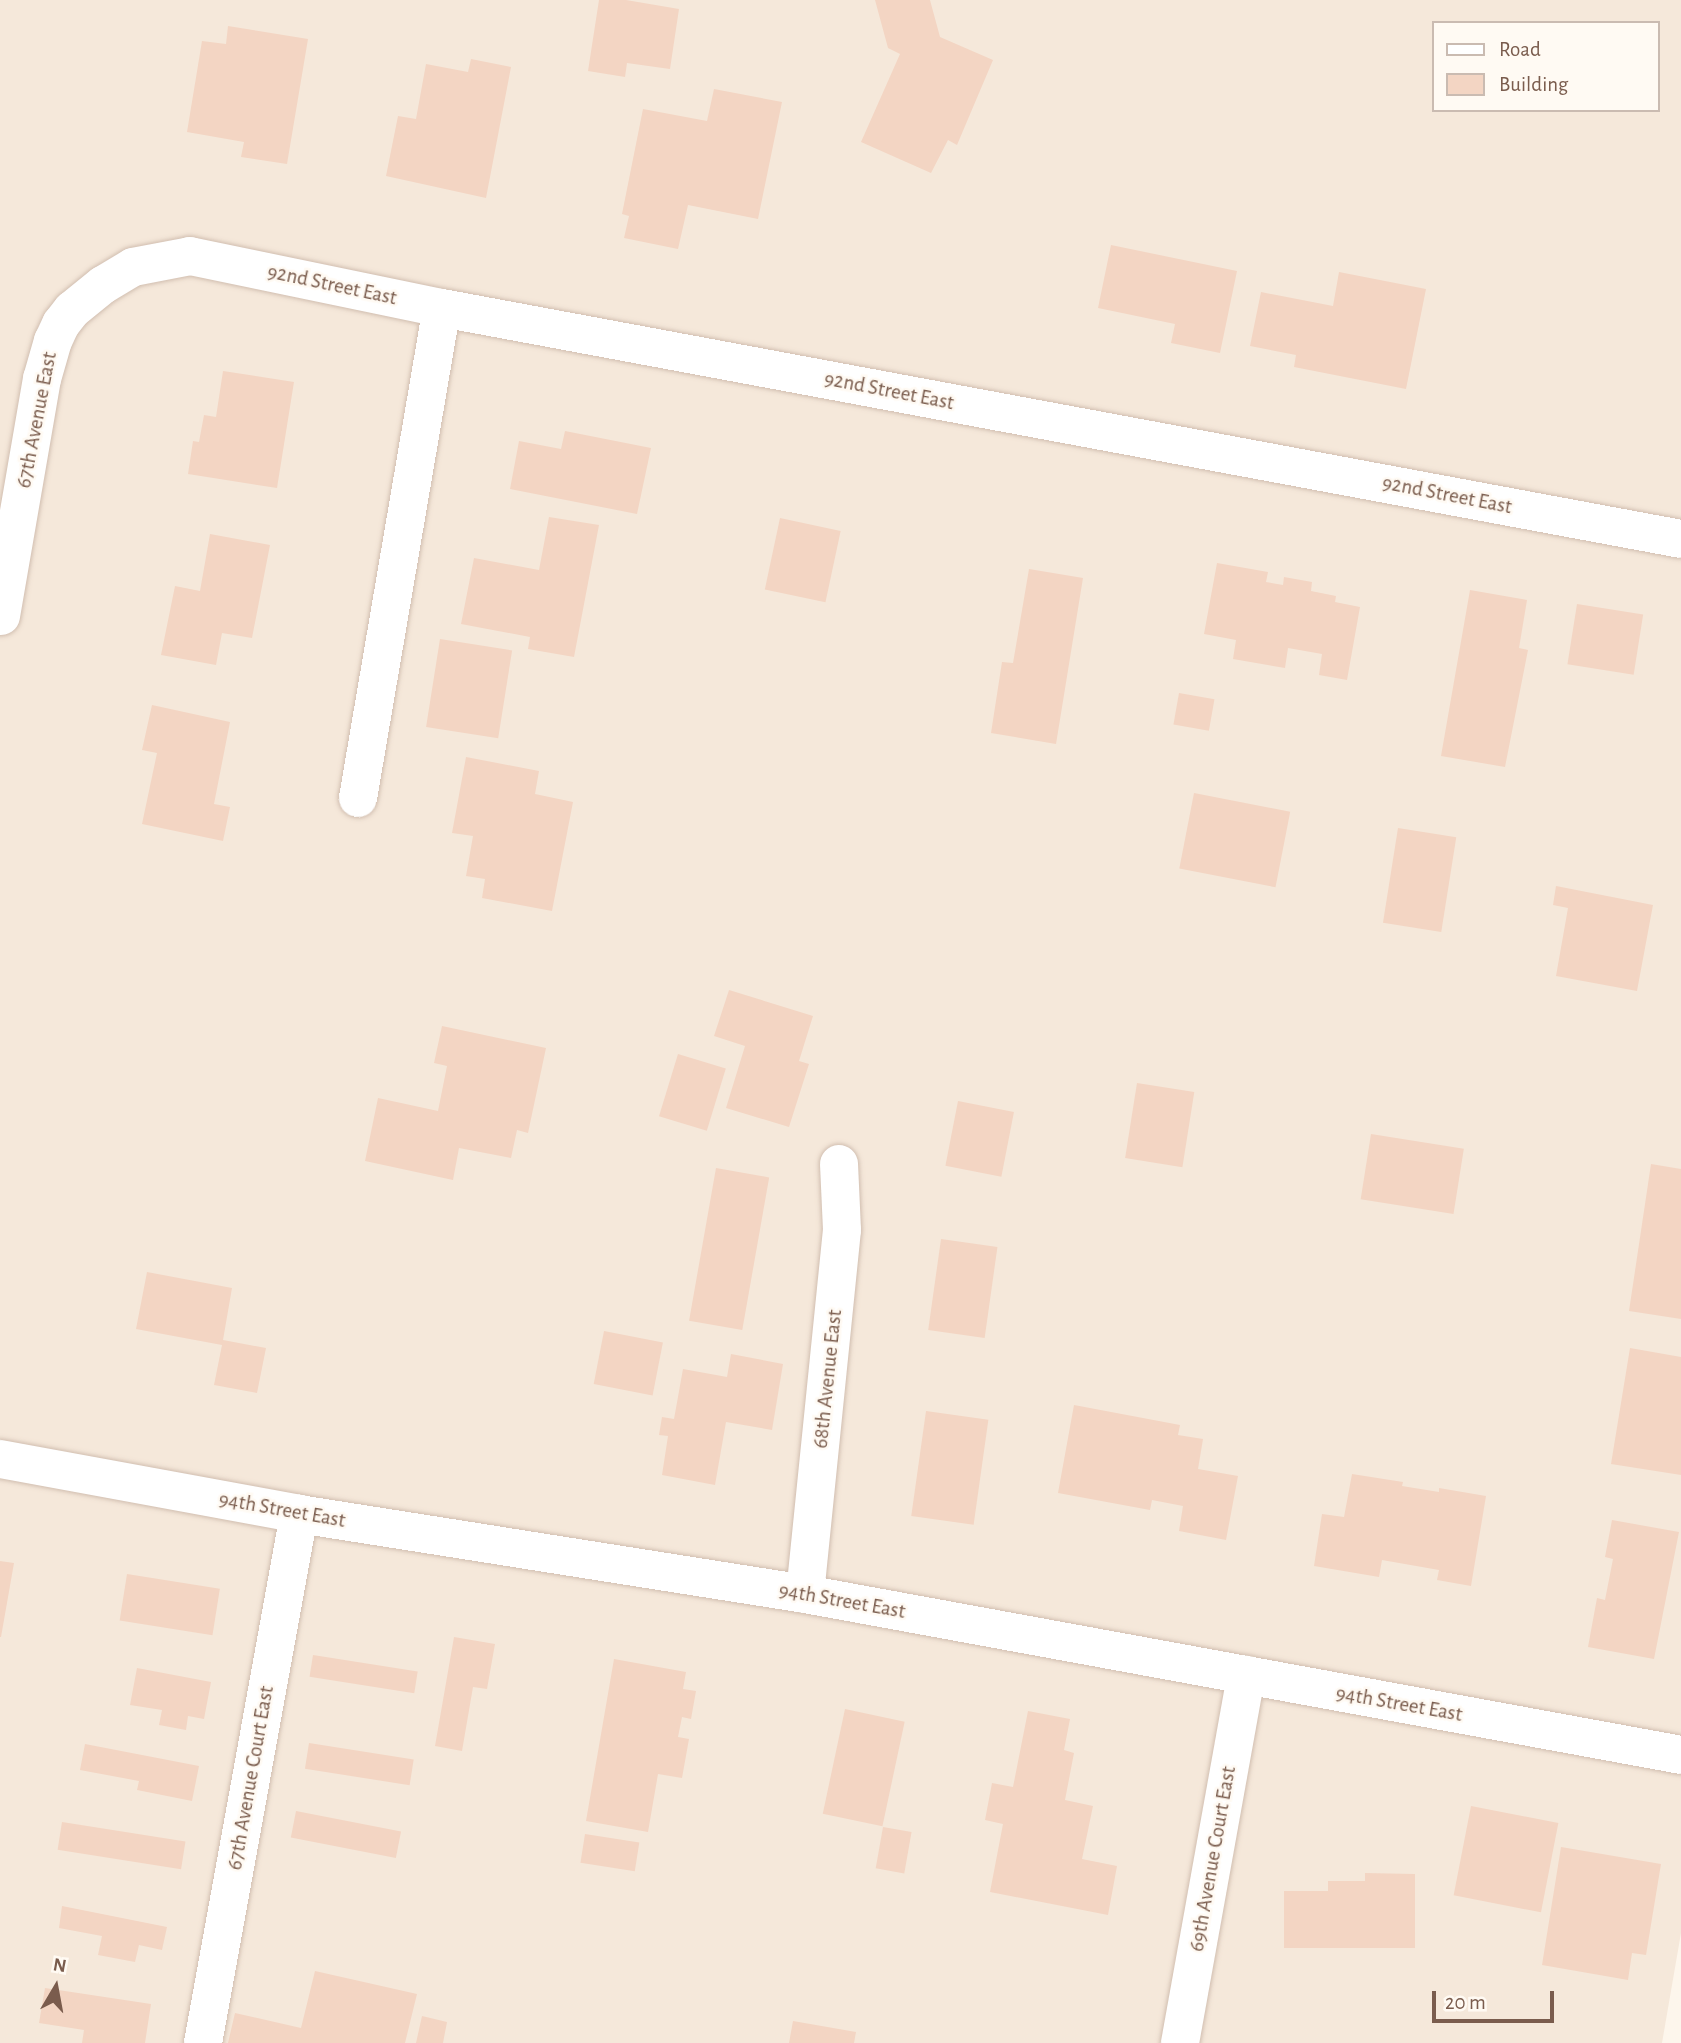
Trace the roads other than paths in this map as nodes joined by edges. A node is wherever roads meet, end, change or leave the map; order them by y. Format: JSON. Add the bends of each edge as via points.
{"nodes":[{"id":1,"x":103,"y":285,"type":"joint"},
{"id":2,"x":442,"y":308,"type":"junction"},
{"id":3,"x":1681,"y":538,"type":"edge"},
{"id":4,"x":1,"y":616,"type":"edge"},
{"id":5,"x":358,"y":797,"type":"dead end"},
{"id":6,"x":839,"y":1164,"type":"dead end"},
{"id":7,"x":0,"y":1460,"type":"edge"},
{"id":8,"x":299,"y":1514,"type":"junction"},
{"id":9,"x":805,"y":1594,"type":"junction"},
{"id":10,"x":1246,"y":1675,"type":"junction"},
{"id":11,"x":1681,"y":1755,"type":"edge"},
{"id":12,"x":202,"y":2043,"type":"edge"},
{"id":13,"x":1180,"y":2043,"type":"edge"}],
"edges":[{"from":1,"to":2,"type":"street","name":"92nd Street East","via":[[133,267],[190,256]]},
{"from":1,"to":4,"type":"street","name":"67th Avenue East","via":[[72,310],[52,341]]},
{"from":2,"to":3,"type":"street","name":"92nd Street East"},
{"from":2,"to":5,"type":"street"},
{"from":6,"to":9,"type":"street","name":"68th Avenue East","via":[[842,1230]]},
{"from":7,"to":8,"type":"street","name":"94th Street East"},
{"from":8,"to":9,"type":"street","name":"94th Street East"},
{"from":8,"to":12,"type":"street","name":"67th Avenue Court East"},
{"from":9,"to":10,"type":"street","name":"94th Street East"},
{"from":10,"to":11,"type":"street","name":"94th Street East"},
{"from":10,"to":13,"type":"street","name":"69th Avenue Court East"}]}
